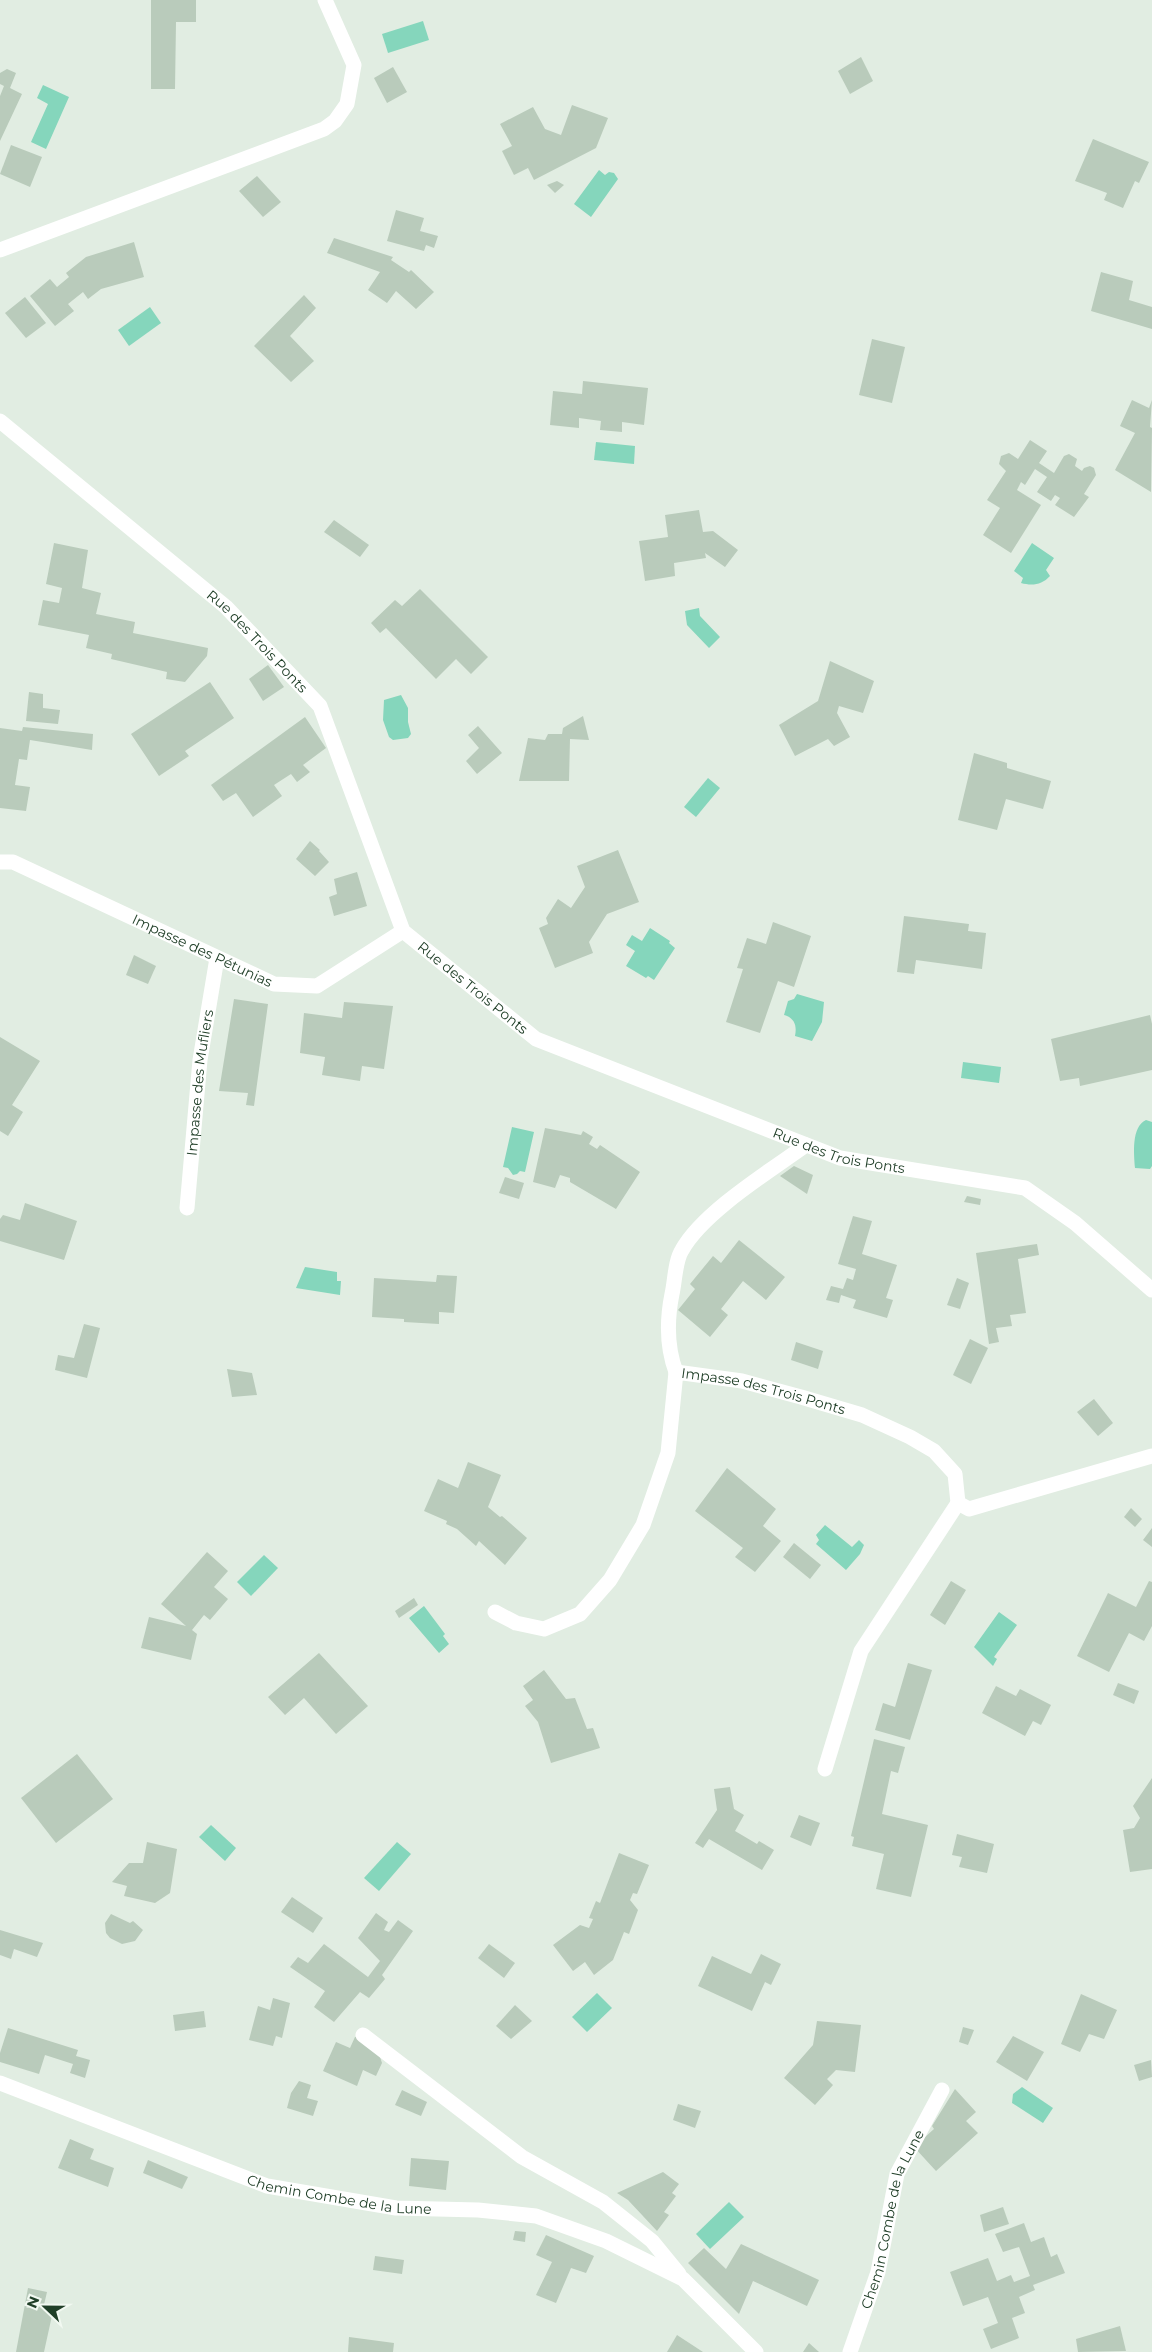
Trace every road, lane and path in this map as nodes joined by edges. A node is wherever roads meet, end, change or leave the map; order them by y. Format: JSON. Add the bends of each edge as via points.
{"nodes":[{"id":1,"x":325,"y":0,"type":"edge"},
{"id":2,"x":0,"y":250,"type":"edge"},
{"id":3,"x":0,"y":421,"type":"edge"},
{"id":4,"x":0,"y":862,"type":"edge"},
{"id":5,"x":403,"y":931,"type":"junction"},
{"id":6,"x":217,"y":958,"type":"junction"},
{"id":7,"x":806,"y":1145,"type":"junction"},
{"id":8,"x":187,"y":1208,"type":"dead end"},
{"id":9,"x":1152,"y":1290,"type":"edge"},
{"id":10,"x":676,"y":1372,"type":"junction"},
{"id":11,"x":1152,"y":1456,"type":"edge"},
{"id":12,"x":958,"y":1503,"type":"junction"},
{"id":13,"x":495,"y":1612,"type":"dead end"},
{"id":14,"x":825,"y":1768,"type":"dead end"},
{"id":15,"x":363,"y":2035,"type":"dead end"},
{"id":16,"x":0,"y":2082,"type":"edge"},
{"id":17,"x":942,"y":2090,"type":"dead end"},
{"id":18,"x":683,"y":2278,"type":"junction"},
{"id":19,"x":756,"y":2352,"type":"edge"},
{"id":20,"x":850,"y":2352,"type":"edge"}],
"edges":[{"from":1,"to":2,"type":"street","via":[[354,65],[347,104],[335,121],[324,129]]},
{"from":3,"to":5,"type":"street","name":"Rue des Trois Ponts","via":[[226,607],[320,706]]},
{"from":4,"to":6,"type":"street","name":"Impasse des Pétunias","via":[[13,862]]},
{"from":5,"to":6,"type":"street","name":"Impasse des Pétunias","via":[[317,986],[274,984]]},
{"from":5,"to":7,"type":"street","name":"Rue des Trois Ponts","via":[[536,1040]]},
{"from":6,"to":8,"type":"street","name":"Impasse des Mufliers","via":[[200,1060]]},
{"from":7,"to":9,"type":"street","name":"Rue des Trois Ponts","via":[[840,1158],[1025,1188],[1075,1223]]},
{"from":7,"to":10,"type":"street","via":[[741,1191],[694,1232],[681,1252],[670,1306],[669,1354]]},
{"from":10,"to":12,"type":"street","name":"Impasse des Trois Ponts","via":[[742,1380],[862,1415],[910,1437],[934,1451],[955,1474]]},
{"from":10,"to":13,"type":"street","name":"Impasse des Trois Ponts","via":[[668,1453],[643,1525],[610,1580],[580,1614],[544,1629],[516,1623]]},
{"from":11,"to":12,"type":"street","via":[[969,1509]]},
{"from":12,"to":14,"type":"street","via":[[860,1651]]},
{"from":15,"to":18,"type":"street","name":"Chemin Combe de la Lune","via":[[522,2157],[603,2202],[652,2241]]},
{"from":16,"to":18,"type":"street","name":"Chemin Combe de la Lune","via":[[267,2186],[396,2208],[478,2210],[536,2216],[606,2241]]},
{"from":17,"to":20,"type":"street","name":"Chemin Combe de la Lune","via":[[897,2174],[878,2272]]},
{"from":18,"to":19,"type":"street","name":"Chemin Combe de la Lune"}]}
